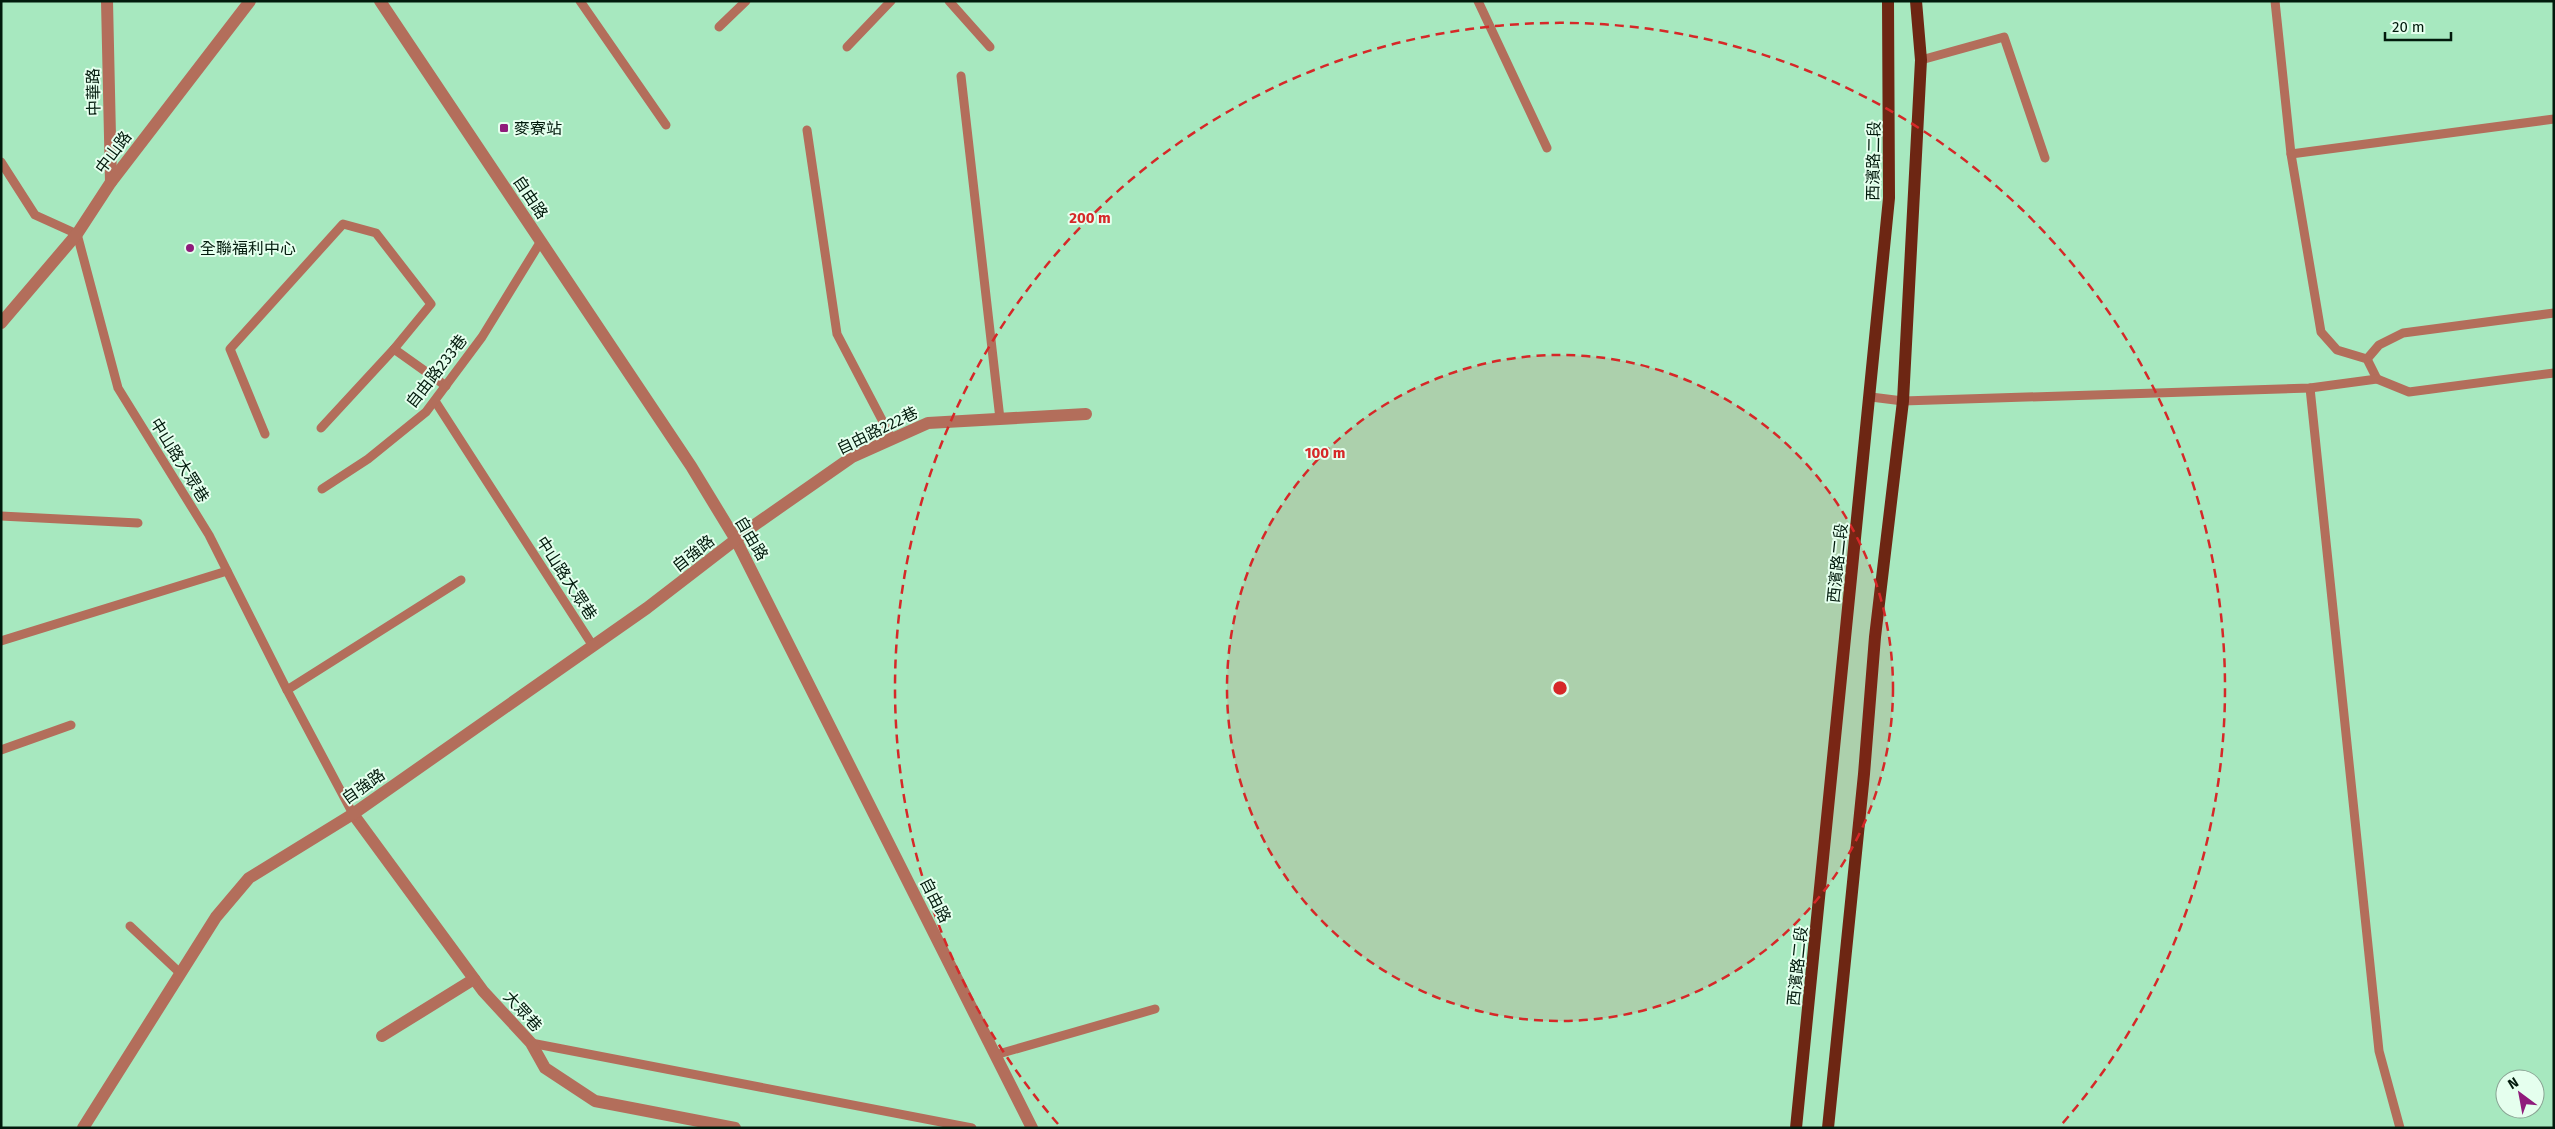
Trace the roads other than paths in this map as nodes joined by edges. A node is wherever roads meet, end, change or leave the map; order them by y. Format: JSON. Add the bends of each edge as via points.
{"nodes":[{"id":1,"x":107,"y":1,"type":"edge"},
{"id":2,"x":250,"y":1,"type":"edge"},
{"id":3,"x":380,"y":1,"type":"edge"},
{"id":4,"x":580,"y":1,"type":"edge"},
{"id":5,"x":746,"y":1,"type":"edge"},
{"id":6,"x":890,"y":1,"type":"edge"},
{"id":7,"x":949,"y":1,"type":"edge"},
{"id":8,"x":1478,"y":1,"type":"edge"},
{"id":9,"x":1888,"y":1,"type":"edge"},
{"id":10,"x":1916,"y":1,"type":"edge"},
{"id":11,"x":2275,"y":1,"type":"edge"},
{"id":12,"x":719,"y":27,"type":"dead end"},
{"id":13,"x":847,"y":47,"type":"dead end"},
{"id":14,"x":990,"y":47,"type":"dead end"},
{"id":15,"x":1921,"y":60,"type":"junction"},
{"id":16,"x":961,"y":76,"type":"dead end"},
{"id":17,"x":2554,"y":118,"type":"edge"},
{"id":18,"x":666,"y":125,"type":"dead end"},
{"id":19,"x":807,"y":130,"type":"dead end"},
{"id":20,"x":1547,"y":148,"type":"dead end"},
{"id":21,"x":2291,"y":154,"type":"junction"},
{"id":22,"x":2045,"y":158,"type":"dead end"},
{"id":23,"x":1,"y":162,"type":"edge"},
{"id":24,"x":111,"y":182,"type":"junction"},
{"id":25,"x":77,"y":234,"type":"junction"},
{"id":26,"x":541,"y":241,"type":"junction"},
{"id":27,"x":2554,"y":312,"type":"edge"},
{"id":28,"x":1,"y":323,"type":"edge"},
{"id":29,"x":394,"y":349,"type":"junction"},
{"id":30,"x":2367,"y":358,"type":"junction"},
{"id":31,"x":2554,"y":373,"type":"edge"},
{"id":32,"x":2376,"y":379,"type":"junction"},
{"id":33,"x":446,"y":386,"type":"junction"},
{"id":34,"x":2310,"y":388,"type":"junction"},
{"id":35,"x":1870,"y":397,"type":"junction"},
{"id":36,"x":434,"y":401,"type":"junction"},
{"id":37,"x":1903,"y":401,"type":"junction"},
{"id":38,"x":1086,"y":414,"type":"dead end"},
{"id":39,"x":1000,"y":419,"type":"junction"},
{"id":40,"x":321,"y":428,"type":"dead end"},
{"id":41,"x":265,"y":434,"type":"dead end"},
{"id":42,"x":892,"y":439,"type":"junction"},
{"id":43,"x":322,"y":489,"type":"dead end"},
{"id":44,"x":1,"y":516,"type":"edge"},
{"id":45,"x":138,"y":524,"type":"dead end"},
{"id":46,"x":736,"y":540,"type":"junction"},
{"id":47,"x":227,"y":571,"type":"junction"},
{"id":48,"x":461,"y":580,"type":"dead end"},
{"id":49,"x":1,"y":640,"type":"edge"},
{"id":50,"x":594,"y":646,"type":"junction"},
{"id":51,"x":287,"y":690,"type":"junction"},
{"id":52,"x":71,"y":725,"type":"dead end"},
{"id":53,"x":1,"y":750,"type":"edge"},
{"id":54,"x":353,"y":814,"type":"junction"},
{"id":55,"x":130,"y":926,"type":"dead end"},
{"id":56,"x":180,"y":973,"type":"junction"},
{"id":57,"x":474,"y":979,"type":"junction"},
{"id":58,"x":1155,"y":1008,"type":"dead end"},
{"id":59,"x":382,"y":1036,"type":"dead end"},
{"id":60,"x":531,"y":1043,"type":"junction"},
{"id":61,"x":995,"y":1055,"type":"junction"},
{"id":62,"x":83,"y":1128,"type":"edge"},
{"id":63,"x":736,"y":1128,"type":"edge"},
{"id":64,"x":972,"y":1128,"type":"edge"},
{"id":65,"x":1032,"y":1128,"type":"edge"},
{"id":66,"x":1796,"y":1128,"type":"edge"},
{"id":67,"x":1828,"y":1128,"type":"edge"},
{"id":68,"x":2400,"y":1128,"type":"edge"}],
"edges":[{"from":1,"to":24,"type":"street","name":"中華路"},
{"from":2,"to":24,"type":"street","name":"中山路"},
{"from":3,"to":26,"type":"street","name":"自由路"},
{"from":4,"to":18,"type":"lane"},
{"from":5,"to":12,"type":"lane"},
{"from":6,"to":13,"type":"lane"},
{"from":7,"to":14,"type":"lane"},
{"from":8,"to":20,"type":"lane"},
{"from":9,"to":35,"type":"main road","name":"西濱路二段","via":[[1889,198]]},
{"from":10,"to":15,"type":"main road"},
{"from":11,"to":21,"type":"lane"},
{"from":15,"to":22,"type":"lane","via":[[2004,37]]},
{"from":15,"to":37,"type":"main road"},
{"from":16,"to":39,"type":"lane"},
{"from":17,"to":21,"type":"lane"},
{"from":19,"to":42,"type":"lane","via":[[837,334]]},
{"from":21,"to":30,"type":"lane","via":[[2321,332],[2336,350]]},
{"from":23,"to":25,"type":"lane","via":[[35,215]]},
{"from":24,"to":25,"type":"street","name":"中山路"},
{"from":25,"to":28,"type":"street","name":"中山路"},
{"from":25,"to":47,"type":"lane","name":"中山路大眾巷","via":[[118,388],[209,535]]},
{"from":26,"to":33,"type":"lane","name":"自由路233巷","via":[[482,337]]},
{"from":26,"to":46,"type":"street","name":"自由路","via":[[692,466]]},
{"from":27,"to":30,"type":"lane","via":[[2403,333],[2379,345]]},
{"from":29,"to":33,"type":"lane"},
{"from":29,"to":40,"type":"lane"},
{"from":29,"to":41,"type":"lane","via":[[430,304],[376,234],[343,224],[230,349]]},
{"from":30,"to":32,"type":"lane"},
{"from":31,"to":32,"type":"lane","via":[[2409,392]]},
{"from":32,"to":34,"type":"lane"},
{"from":33,"to":36,"type":"lane","name":"自由路233巷"},
{"from":34,"to":37,"type":"lane"},
{"from":34,"to":68,"type":"lane","via":[[2379,1051]]},
{"from":35,"to":37,"type":"lane"},
{"from":35,"to":66,"type":"main road","name":"西濱路二段"},
{"from":36,"to":43,"type":"lane","name":"自由路233巷","via":[[426,412],[368,459]]},
{"from":36,"to":50,"type":"lane","name":"中山路大眾巷"},
{"from":37,"to":67,"type":"main road","via":[[1875,637]]},
{"from":38,"to":39,"type":"street","name":"自由路222巷"},
{"from":39,"to":42,"type":"street","name":"自由路222巷","via":[[928,423]]},
{"from":42,"to":46,"type":"street","name":"自由路222巷","via":[[852,457]]},
{"from":44,"to":45,"type":"lane"},
{"from":46,"to":50,"type":"street","name":"自強路"},
{"from":46,"to":61,"type":"street","name":"自由路"},
{"from":47,"to":49,"type":"lane"},
{"from":47,"to":51,"type":"lane","name":"中山路大眾巷"},
{"from":48,"to":51,"type":"lane"},
{"from":50,"to":54,"type":"street","name":"自強路"},
{"from":51,"to":54,"type":"lane","name":"中山路大眾巷"},
{"from":52,"to":53,"type":"lane"},
{"from":54,"to":56,"type":"street","name":"自強路","via":[[249,878],[216,917]]},
{"from":54,"to":57,"type":"street","name":"大眾巷"},
{"from":55,"to":56,"type":"lane"},
{"from":56,"to":62,"type":"street","name":"自強路"},
{"from":57,"to":59,"type":"street"},
{"from":57,"to":60,"type":"street","name":"大眾巷"},
{"from":58,"to":61,"type":"lane"},
{"from":60,"to":63,"type":"street","name":"大眾巷","via":[[545,1068],[594,1101]]},
{"from":60,"to":64,"type":"lane"},
{"from":61,"to":65,"type":"street","name":"自由路"}]}
